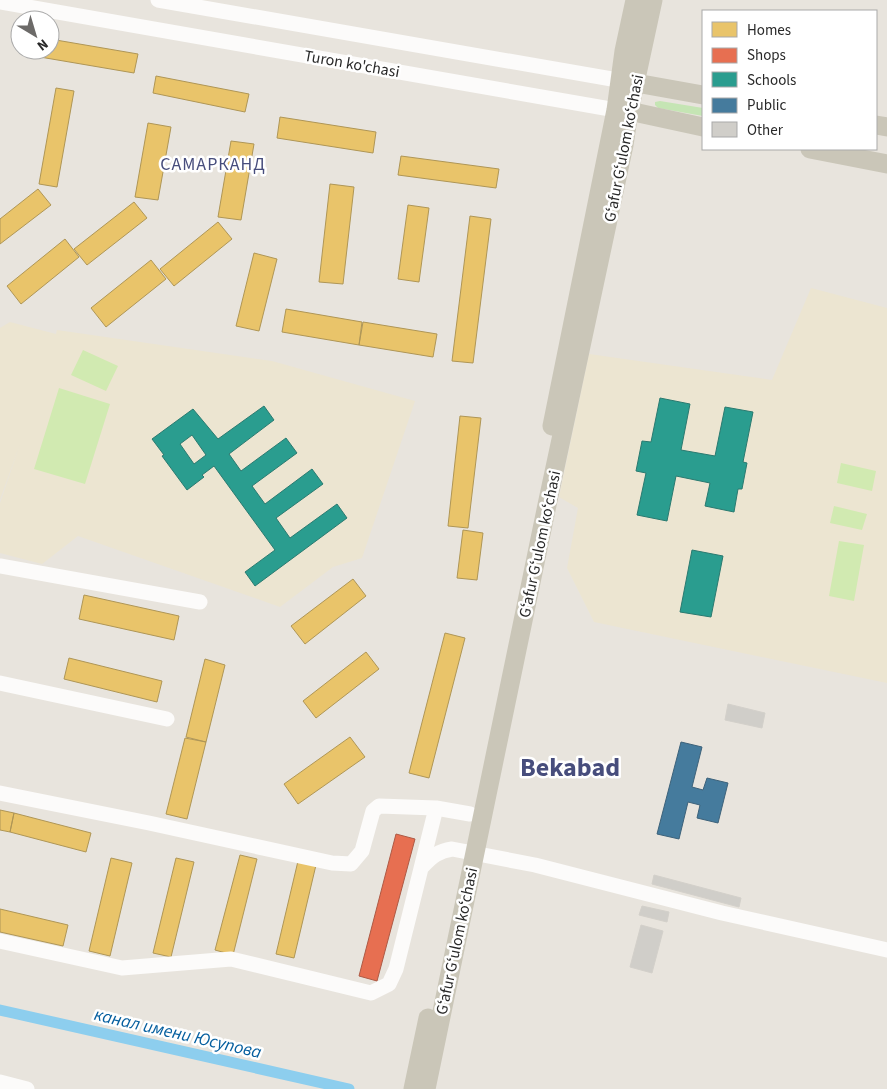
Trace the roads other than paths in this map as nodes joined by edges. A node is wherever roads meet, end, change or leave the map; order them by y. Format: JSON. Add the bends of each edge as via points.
{"nodes":[{"id":1,"x":158,"y":0,"type":"edge"},
{"id":2,"x":635,"y":0,"type":"edge"},
{"id":3,"x":653,"y":0,"type":"edge"},
{"id":4,"x":0,"y":2,"type":"edge"},
{"id":5,"x":628,"y":82,"type":"junction"},
{"id":6,"x":702,"y":95,"type":"edge"},
{"id":7,"x":623,"y":110,"type":"junction"},
{"id":8,"x":702,"y":127,"type":"edge"},
{"id":9,"x":815,"y":150,"type":"edge"},
{"id":10,"x":887,"y":164,"type":"edge"},
{"id":11,"x":542,"y":504,"type":"junction"},
{"id":12,"x":0,"y":566,"type":"edge"},
{"id":13,"x":200,"y":602,"type":"dead end"},
{"id":14,"x":0,"y":682,"type":"edge"},
{"id":15,"x":167,"y":719,"type":"dead end"},
{"id":16,"x":0,"y":793,"type":"edge"},
{"id":17,"x":436,"y":808,"type":"junction"},
{"id":18,"x":470,"y":814,"type":"junction"},
{"id":19,"x":468,"y":852,"type":"junction"},
{"id":20,"x":423,"y":866,"type":"junction"},
{"id":21,"x":0,"y":941,"type":"edge"},
{"id":22,"x":887,"y":950,"type":"edge"},
{"id":23,"x":0,"y":1082,"type":"edge"},
{"id":24,"x":27,"y":1089,"type":"edge"},
{"id":25,"x":417,"y":1089,"type":"edge"}],
"edges":[{"from":1,"to":5,"type":"street","name":"Turon ko'chasi"},
{"from":2,"to":5,"type":"main road","name":"Gʻafur Gʻulom koʻchasi"},
{"from":3,"to":5,"type":"main road","name":"Gʻafur Gʻulom koʻchasi"},
{"from":4,"to":7,"type":"street","name":"Turon ko'chasi"},
{"from":5,"to":6,"type":"main road","name":"Turon ko'chasi"},
{"from":5,"to":7,"type":"main road","name":"Gʻafur Gʻulom koʻchasi"},
{"from":7,"to":8,"type":"main road","name":"Turon ko'chasi"},
{"from":7,"to":11,"type":"main road","name":"Gʻafur Gʻulom koʻchasi","via":[[622,155]]},
{"from":9,"to":10,"type":"main road"},
{"from":11,"to":18,"type":"main road","name":"Gʻafur Gʻulom koʻchasi"},
{"from":11,"to":19,"type":"main road","name":"Gʻafur Gʻulom koʻchasi"},
{"from":12,"to":13,"type":"street"},
{"from":14,"to":15,"type":"street"},
{"from":16,"to":17,"type":"street","via":[[332,863],[351,864],[362,851],[373,811],[379,806]]},
{"from":17,"to":18,"type":"street"},
{"from":17,"to":20,"type":"street"},
{"from":18,"to":19,"type":"main road","name":"Gʻafur Gʻulom koʻchasi"},
{"from":19,"to":20,"type":"street","via":[[442,850]]},
{"from":19,"to":22,"type":"street","via":[[535,865],[722,913]]},
{"from":19,"to":25,"type":"main road","name":"Gʻafur Gʻulom koʻchasi"},
{"from":20,"to":21,"type":"street","via":[[396,969],[389,984],[371,993],[231,959],[122,968]]},
{"from":23,"to":24,"type":"street"}]}
